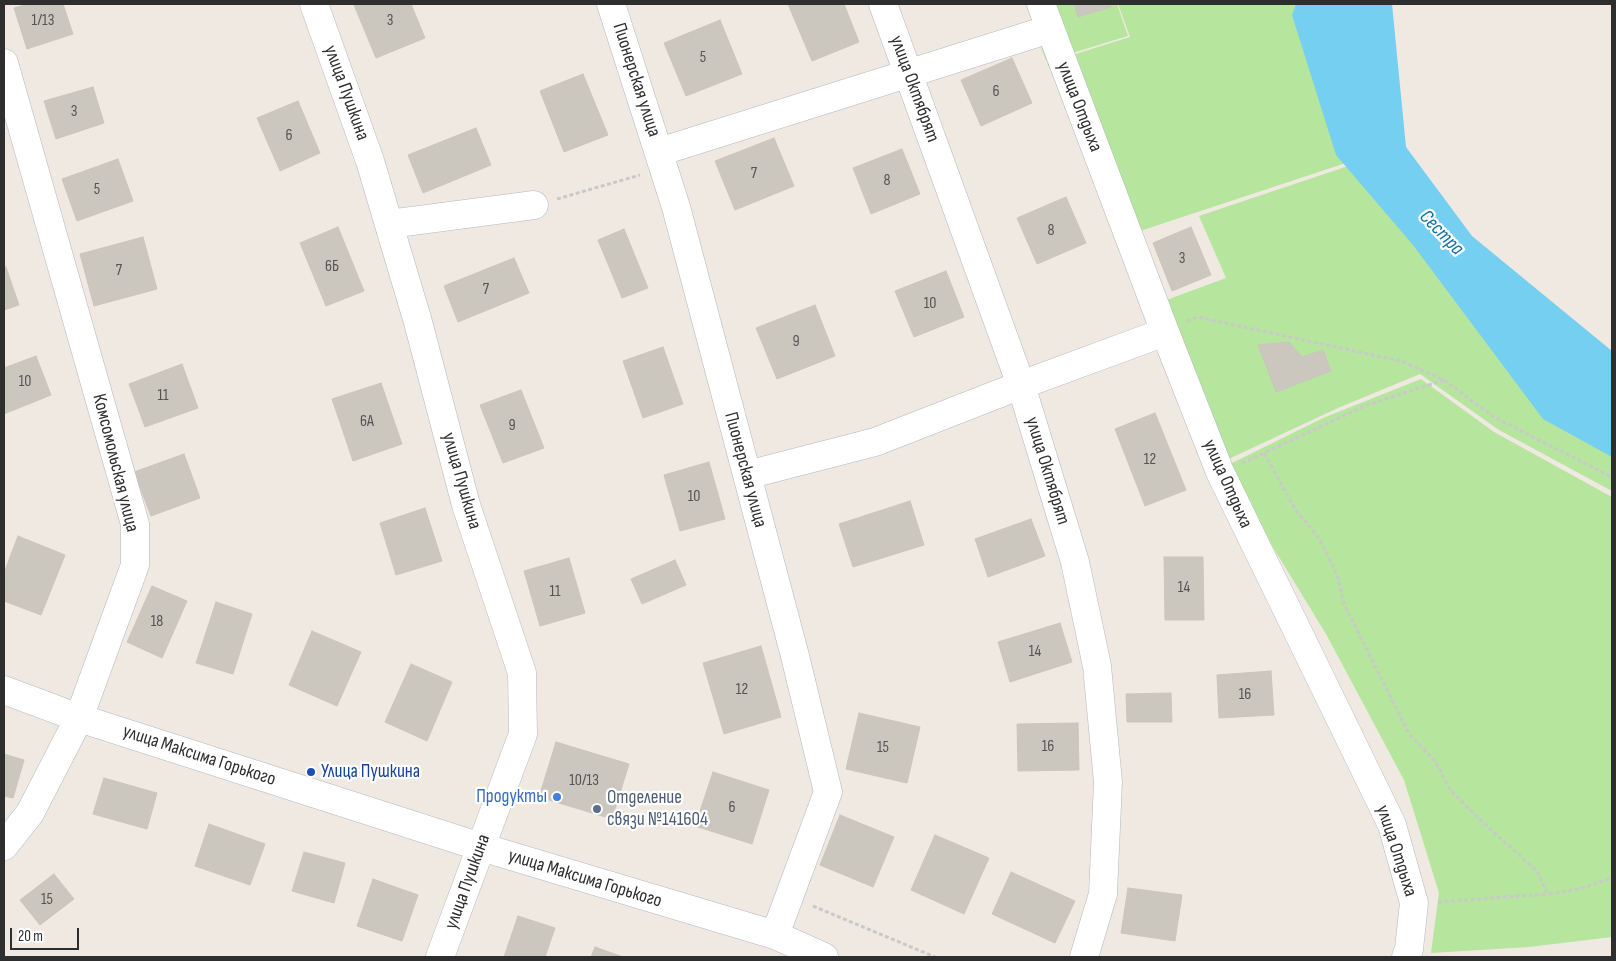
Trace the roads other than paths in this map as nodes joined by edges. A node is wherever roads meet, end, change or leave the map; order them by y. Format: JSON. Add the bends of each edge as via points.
{"nodes":[{"id":1,"x":314,"y":4,"type":"edge"},
{"id":2,"x":611,"y":4,"type":"edge"},
{"id":3,"x":883,"y":4,"type":"edge"},
{"id":4,"x":1041,"y":4,"type":"edge"},
{"id":5,"x":1050,"y":29,"type":"junction"},
{"id":6,"x":4,"y":63,"type":"edge"},
{"id":7,"x":909,"y":73,"type":"junction"},
{"id":8,"x":661,"y":160,"type":"junction"},
{"id":9,"x":534,"y":205,"type":"road end"},
{"id":10,"x":389,"y":224,"type":"junction"},
{"id":11,"x":1164,"y":332,"type":"junction"},
{"id":12,"x":1021,"y":385,"type":"junction"},
{"id":13,"x":747,"y":475,"type":"junction"},
{"id":14,"x":4,"y":690,"type":"edge"},
{"id":15,"x":79,"y":718,"type":"junction"},
{"id":16,"x":4,"y":846,"type":"edge"},
{"id":17,"x":481,"y":848,"type":"junction"},
{"id":18,"x":774,"y":935,"type":"junction"},
{"id":19,"x":440,"y":957,"type":"edge"},
{"id":20,"x":824,"y":957,"type":"edge"},
{"id":21,"x":1084,"y":957,"type":"edge"},
{"id":22,"x":1406,"y":957,"type":"edge"}],
"edges":[{"from":1,"to":10,"type":"street","name":"улица Пушкина","via":[[370,160]]},
{"from":2,"to":8,"type":"street","name":"Пионерская улица"},
{"from":3,"to":7,"type":"street","name":"улица Октябрят"},
{"from":4,"to":5,"type":"street","name":"улица Отдыха"},
{"from":5,"to":7,"type":"street"},
{"from":5,"to":11,"type":"street","name":"улица Отдыха"},
{"from":6,"to":15,"type":"street","name":"Комсомольская улица","via":[[135,524],[135,565]]},
{"from":7,"to":8,"type":"street"},
{"from":7,"to":12,"type":"street","name":"улица Октябрят"},
{"from":8,"to":13,"type":"street","name":"Пионерская улица"},
{"from":9,"to":10,"type":"street"},
{"from":10,"to":17,"type":"street","name":"улица Пушкина","via":[[466,505],[522,673],[523,734]]},
{"from":11,"to":12,"type":"street"},
{"from":11,"to":22,"type":"street","name":"улица Отдыха","via":[[1220,472],[1392,825],[1414,903]]},
{"from":12,"to":13,"type":"street","via":[[875,442]]},
{"from":12,"to":21,"type":"street","name":"улица Октябрят","via":[[1075,562],[1097,666],[1108,782],[1103,894]]},
{"from":13,"to":18,"type":"street","name":"Пионерская улица","via":[[828,792]]},
{"from":14,"to":15,"type":"street","name":"улица Максима Горького"},
{"from":15,"to":16,"type":"street","name":"Комсомольская улица","via":[[30,813]]},
{"from":15,"to":17,"type":"street","name":"улица Максима Горького"},
{"from":17,"to":18,"type":"street","name":"улица Максима Горького"},
{"from":17,"to":19,"type":"street","name":"улица Пушкина"},
{"from":18,"to":20,"type":"street","name":"улица Максима Горького"}]}
